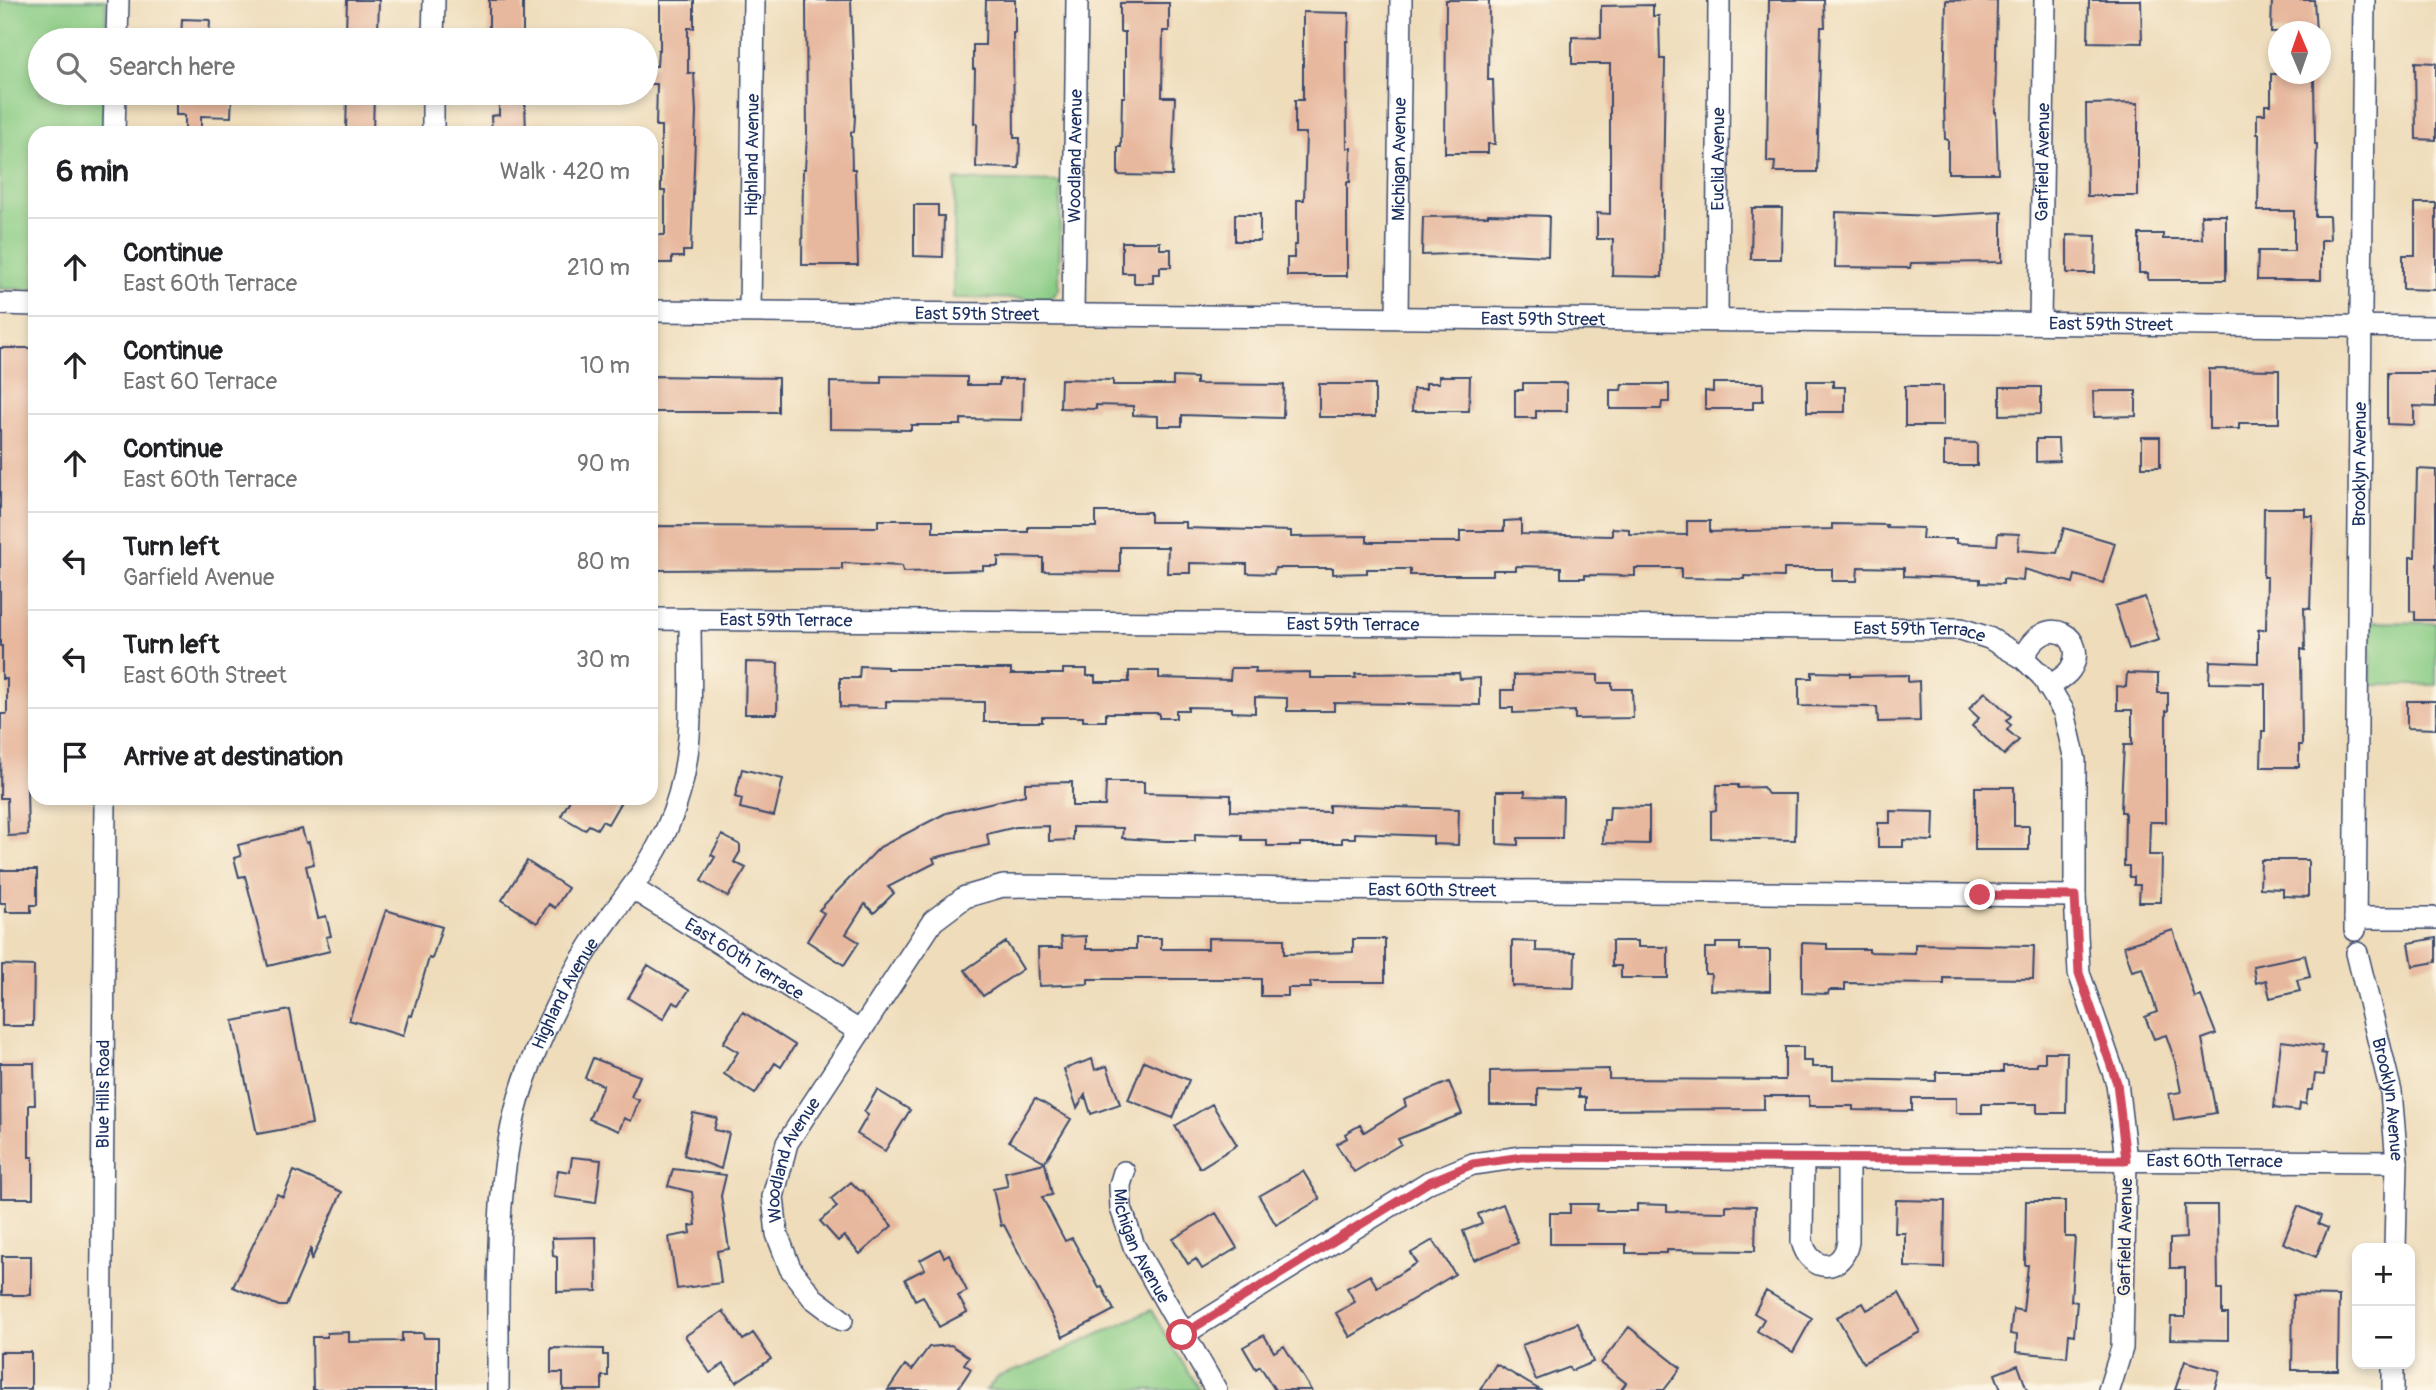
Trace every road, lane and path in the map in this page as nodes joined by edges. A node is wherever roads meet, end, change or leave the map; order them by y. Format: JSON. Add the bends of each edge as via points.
{"nodes":[{"id":1,"x":118,"y":0,"type":"edge"},
{"id":2,"x":433,"y":0,"type":"edge"},
{"id":3,"x":754,"y":0,"type":"edge"},
{"id":4,"x":1077,"y":0,"type":"edge"},
{"id":5,"x":1401,"y":0,"type":"edge"},
{"id":6,"x":1719,"y":0,"type":"edge"},
{"id":7,"x":2045,"y":0,"type":"edge"},
{"id":8,"x":2364,"y":0,"type":"edge"},
{"id":9,"x":117,"y":28,"type":"edge"},
{"id":10,"x":433,"y":28,"type":"edge"},
{"id":11,"x":115,"y":105,"type":"edge"},
{"id":12,"x":433,"y":105,"type":"edge"},
{"id":13,"x":114,"y":126,"type":"edge"},
{"id":14,"x":433,"y":126,"type":"edge"},
{"id":15,"x":0,"y":304,"type":"edge"},
{"id":16,"x":28,"y":305,"type":"edge"},
{"id":17,"x":658,"y":311,"type":"edge"},
{"id":18,"x":750,"y":312,"type":"junction"},
{"id":19,"x":1073,"y":314,"type":"junction"},
{"id":20,"x":1397,"y":317,"type":"junction"},
{"id":21,"x":1717,"y":320,"type":"junction"},
{"id":22,"x":2040,"y":323,"type":"junction"},
{"id":23,"x":2360,"y":326,"type":"junction"},
{"id":24,"x":2436,"y":327,"type":"edge"},
{"id":25,"x":658,"y":619,"type":"edge"},
{"id":26,"x":690,"y":619,"type":"junction"},
{"id":27,"x":2023,"y":658,"type":"junction"},
{"id":28,"x":2045,"y":682,"type":"junction"},
{"id":29,"x":105,"y":805,"type":"edge"},
{"id":30,"x":632,"y":888,"type":"junction"},
{"id":31,"x":2075,"y":896,"type":"junction"},
{"id":32,"x":2436,"y":918,"type":"edge"},
{"id":33,"x":2357,"y":953,"type":"dead end"},
{"id":34,"x":859,"y":1031,"type":"junction"},
{"id":35,"x":1803,"y":1158,"type":"junction"},
{"id":36,"x":1848,"y":1159,"type":"junction"},
{"id":37,"x":2126,"y":1160,"type":"junction"},
{"id":38,"x":2397,"y":1162,"type":"junction"},
{"id":39,"x":1124,"y":1171,"type":"dead end"},
{"id":40,"x":2395,"y":1243,"type":"edge"},
{"id":41,"x":842,"y":1320,"type":"dead end"},
{"id":42,"x":1182,"y":1335,"type":"junction"},
{"id":43,"x":2393,"y":1369,"type":"edge"},
{"id":44,"x":101,"y":1390,"type":"edge"},
{"id":45,"x":498,"y":1390,"type":"edge"},
{"id":46,"x":1216,"y":1390,"type":"edge"},
{"id":47,"x":2109,"y":1390,"type":"edge"},
{"id":48,"x":2393,"y":1390,"type":"edge"}],
"edges":[{"from":1,"to":9,"type":"street"},
{"from":2,"to":10,"type":"street"},
{"from":3,"to":18,"type":"street","name":"Highland Avenue"},
{"from":4,"to":19,"type":"street","name":"Woodland Avenue"},
{"from":5,"to":20,"type":"street","name":"Michigan Avenue"},
{"from":6,"to":21,"type":"street","name":"Euclid Avenue"},
{"from":7,"to":22,"type":"street","name":"Garfield Avenue"},
{"from":8,"to":23,"type":"street","name":"Brooklyn Avenue"},
{"from":11,"to":13,"type":"street"},
{"from":12,"to":14,"type":"street"},
{"from":15,"to":16,"type":"street"},
{"from":17,"to":18,"type":"street","name":"East 59th Street"},
{"from":18,"to":19,"type":"street","name":"East 59th Street"},
{"from":19,"to":20,"type":"street","name":"East 59th Street"},
{"from":20,"to":21,"type":"street","name":"East 59th Street"},
{"from":21,"to":22,"type":"street","name":"East 59th Street"},
{"from":22,"to":23,"type":"street","name":"East 59th Street"},
{"from":23,"to":24,"type":"street","name":"East 59th Street"},
{"from":23,"to":32,"type":"street","name":"Brooklyn Avenue","via":[[2355,924]]},
{"from":25,"to":26,"type":"street","name":"East 59th Terrace"},
{"from":26,"to":27,"type":"street","name":"East 59th Terrace","via":[[1961,629],[1989,638]]},
{"from":26,"to":30,"type":"street","name":"Highland Avenue","via":[[691,727],[685,771],[667,828]]},
{"from":27,"to":28,"type":"street","name":"East 59th Terrace"},
{"from":27,"to":28,"type":"street","via":[[2037,636],[2061,632],[2071,639],[2076,650],[2070,671]]},
{"from":28,"to":31,"type":"street","name":"Garfield Avenue","via":[[2064,712],[2075,760]]},
{"from":29,"to":44,"type":"street","name":"Blue Hills Road"},
{"from":30,"to":34,"type":"street","name":"East 60th Terrace"},
{"from":30,"to":45,"type":"street","name":"Highland Avenue","via":[[557,1003],[529,1067],[512,1124],[499,1225]]},
{"from":31,"to":34,"type":"street","name":"East 60th Street","via":[[1003,886],[965,897],[933,921]]},
{"from":31,"to":37,"type":"street","name":"Garfield Avenue","via":[[2079,973],[2117,1083]]},
{"from":33,"to":38,"type":"street","name":"Brooklyn Avenue","via":[[2391,1092]]},
{"from":34,"to":41,"type":"street","name":"Woodland Avenue","via":[[788,1143],[773,1196],[777,1234],[790,1268],[813,1298]]},
{"from":35,"to":36,"type":"street","name":"East 60th Terrace"},
{"from":35,"to":36,"type":"street","via":[[1802,1241],[1812,1261],[1825,1265],[1846,1254]]},
{"from":35,"to":42,"type":"street","via":[[1522,1157],[1473,1164],[1429,1182]]},
{"from":36,"to":37,"type":"street","name":"East 60th Terrace"},
{"from":37,"to":38,"type":"street","name":"East 60th Terrace"},
{"from":37,"to":47,"type":"street","name":"Garfield Avenue","via":[[2122,1348]]},
{"from":38,"to":40,"type":"street","name":"Brooklyn Avenue"},
{"from":39,"to":42,"type":"street","name":"Michigan Avenue","via":[[1121,1208],[1127,1228]]},
{"from":42,"to":46,"type":"street","name":"Michigan Avenue"},
{"from":43,"to":48,"type":"street"}]}
